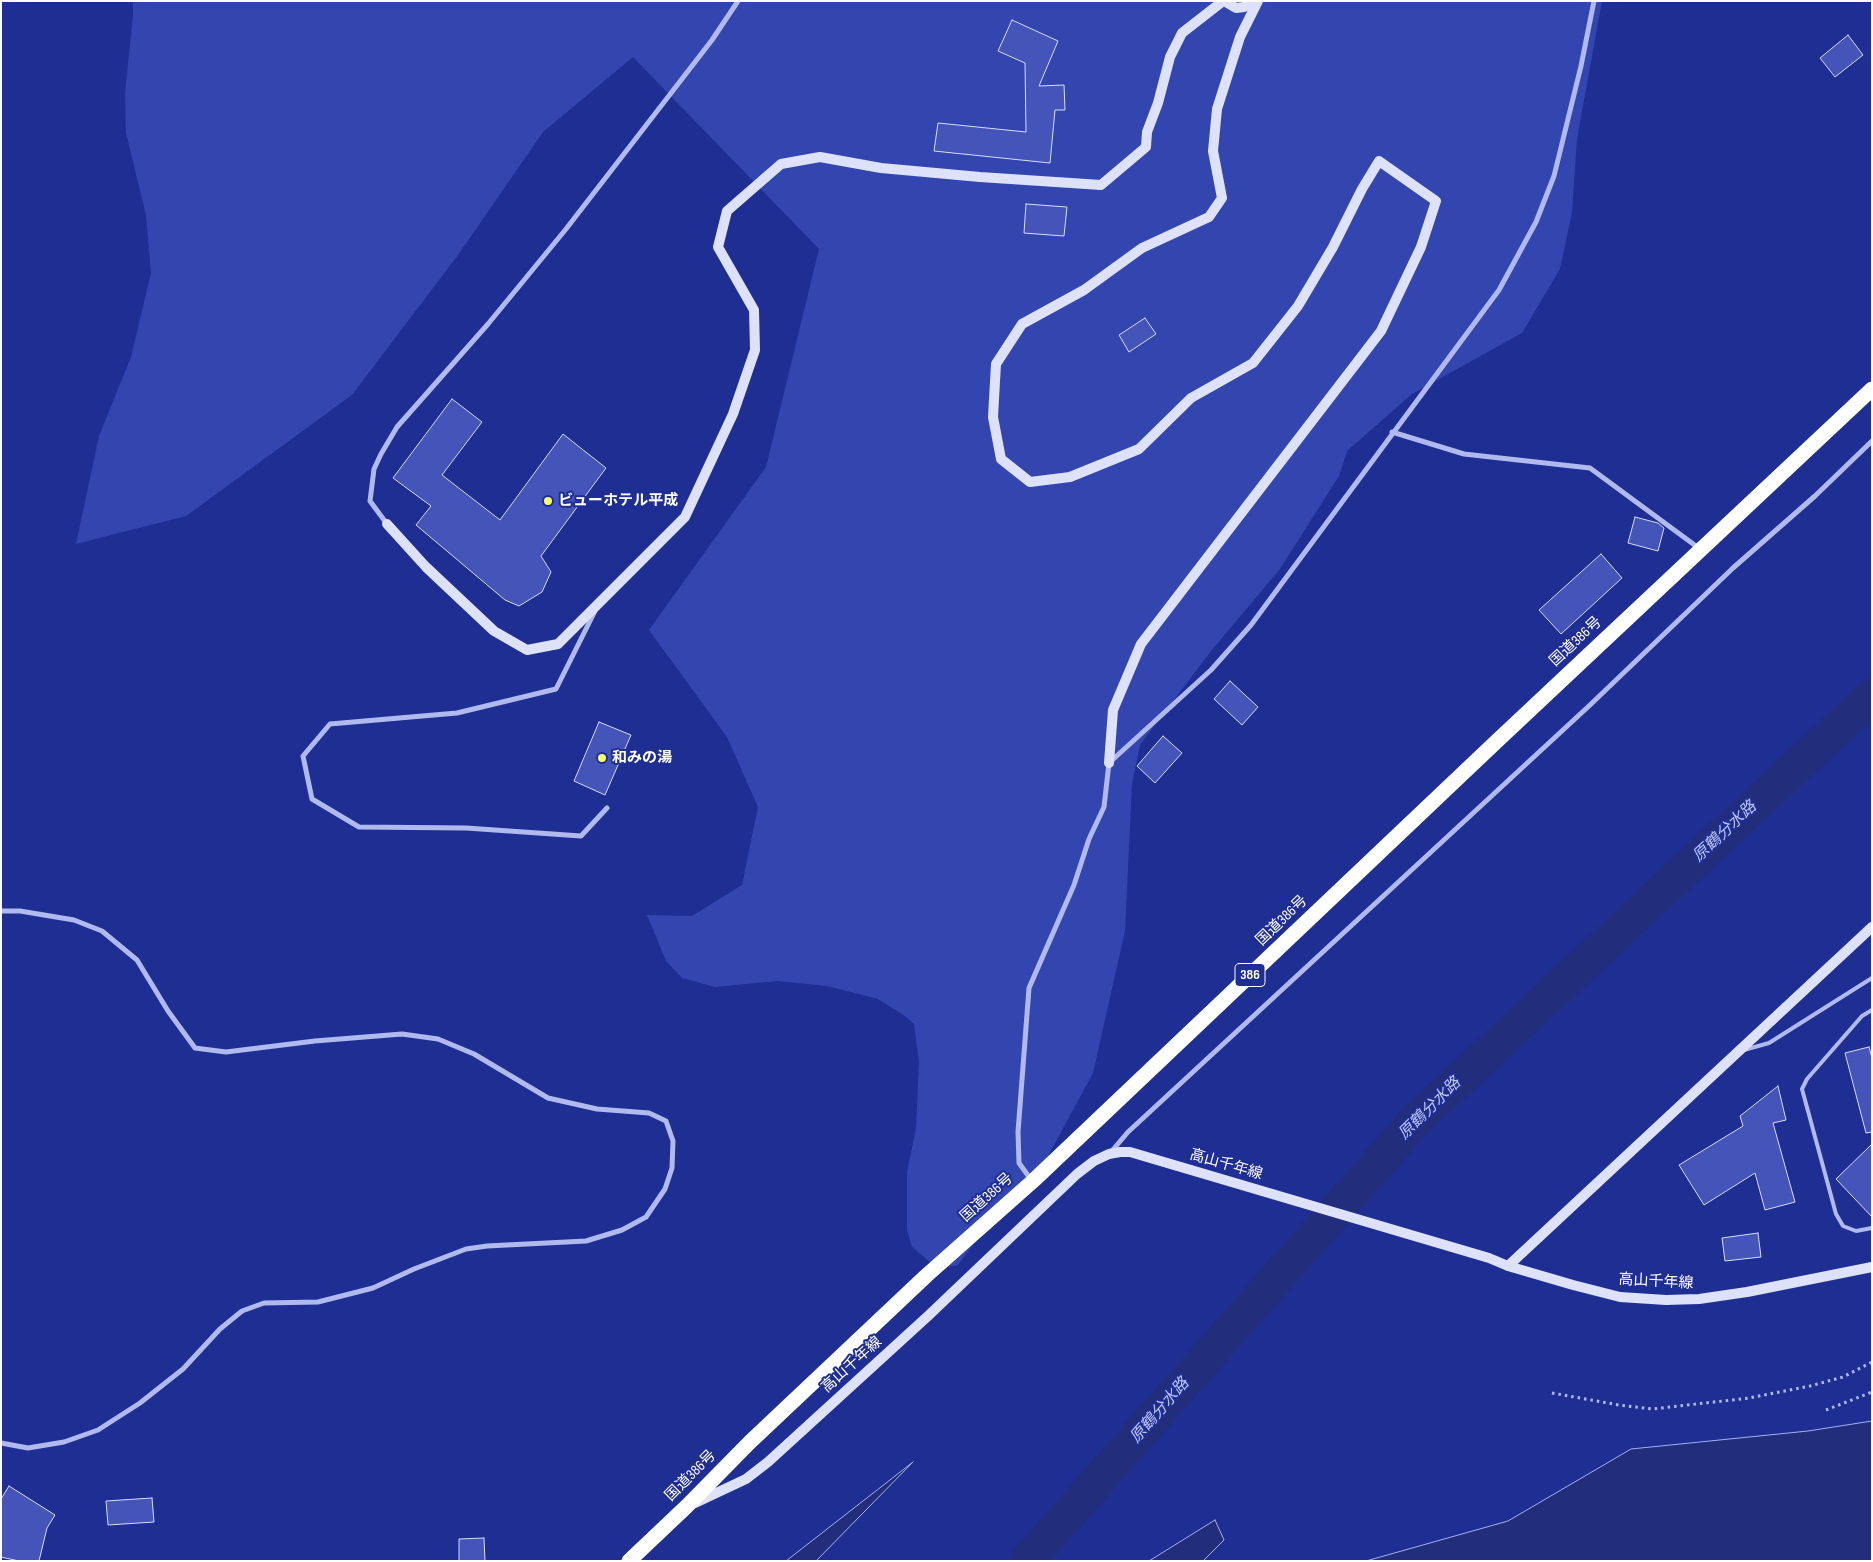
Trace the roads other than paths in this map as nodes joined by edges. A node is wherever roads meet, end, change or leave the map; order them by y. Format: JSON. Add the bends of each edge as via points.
{"nodes":[{"id":1,"x":738,"y":1,"type":"edge"},
{"id":2,"x":1223,"y":1,"type":"edge"},
{"id":3,"x":1250,"y":1,"type":"edge"},
{"id":4,"x":1258,"y":1,"type":"edge"},
{"id":5,"x":1594,"y":1,"type":"edge"},
{"id":6,"x":1872,"y":389,"type":"edge"},
{"id":7,"x":1392,"y":432,"type":"junction"},
{"id":8,"x":1872,"y":441,"type":"edge"},
{"id":9,"x":387,"y":524,"type":"joint"},
{"id":10,"x":1700,"y":549,"type":"junction"},
{"id":11,"x":600,"y":602,"type":"junction"},
{"id":12,"x":1109,"y":763,"type":"junction"},
{"id":13,"x":607,"y":808,"type":"dead end"},
{"id":14,"x":1,"y":911,"type":"edge"},
{"id":15,"x":1872,"y":927,"type":"edge"},
{"id":16,"x":1872,"y":978,"type":"edge"},
{"id":17,"x":1872,"y":1010,"type":"edge"},
{"id":18,"x":1740,"y":1052,"type":"junction"},
{"id":19,"x":1110,"y":1154,"type":"junction"},
{"id":20,"x":1033,"y":1181,"type":"junction"},
{"id":21,"x":1872,"y":1228,"type":"edge"},
{"id":22,"x":1508,"y":1266,"type":"junction"},
{"id":23,"x":1872,"y":1267,"type":"edge"},
{"id":24,"x":1,"y":1443,"type":"edge"},
{"id":25,"x":687,"y":1506,"type":"junction"},
{"id":26,"x":628,"y":1561,"type":"edge"}],
"edges":[{"from":1,"to":9,"type":"street","via":[[712,40],[566,229],[397,427],[374,469],[370,501]]},
{"from":2,"to":3,"type":"street","via":[[1236,8],[1244,7]]},
{"from":2,"to":11,"type":"street","via":[[1182,33],[1170,57],[1146,147],[1101,184],[881,168],[820,156],[781,164],[727,211],[718,247],[754,310],[755,350],[733,414],[686,518]]},
{"from":4,"to":12,"type":"street","via":[[1240,37],[1218,110],[1213,151],[1222,198],[1208,216],[1142,248],[1084,290],[1022,324],[996,364],[993,417],[1001,459],[1030,482],[1070,477],[1139,449],[1191,398],[1253,363],[1298,306],[1379,161],[1436,201],[1421,247],[1381,331],[1141,644],[1113,710]]},
{"from":5,"to":7,"type":"street","via":[[1554,176],[1536,222],[1498,290]]},
{"from":6,"to":10,"type":"highway","name":"国道386号","number":"386"},
{"from":7,"to":10,"type":"street","via":[[1464,454],[1590,468]]},
{"from":7,"to":12,"type":"street","via":[[1251,625],[1211,670]]},
{"from":8,"to":19,"type":"street","via":[[1128,1132]]},
{"from":9,"to":11,"type":"street","via":[[426,567],[494,631],[528,650],[558,644]]},
{"from":10,"to":20,"type":"highway","name":"国道386号","number":"386"},
{"from":11,"to":13,"type":"street","via":[[556,690],[457,713],[330,724],[303,756],[312,799],[359,827],[466,828],[581,836]]},
{"from":12,"to":20,"type":"street","via":[[1104,807],[1029,988],[1018,1163]]},
{"from":14,"to":24,"type":"street","via":[[74,920],[102,931],[138,960],[168,1011],[195,1048],[226,1052],[402,1034],[438,1039],[474,1054],[548,1098],[597,1109],[648,1113],[666,1121],[673,1140],[672,1168],[666,1189],[646,1217],[622,1230],[586,1241],[466,1249],[373,1288],[318,1302],[264,1303],[242,1312],[154,1392],[98,1430],[64,1442],[28,1448]]},
{"from":15,"to":18,"type":"street"},
{"from":16,"to":18,"type":"lane","via":[[1770,1043]]},
{"from":17,"to":21,"type":"lane","via":[[1862,1016],[1807,1079],[1802,1090],[1836,1214],[1843,1226],[1856,1231]]},
{"from":18,"to":22,"type":"street"},
{"from":19,"to":22,"type":"street","name":"高山千年線","via":[[1130,1152]]},
{"from":19,"to":25,"type":"street","name":"高山千年線","via":[[1076,1174],[928,1316],[768,1462],[746,1479]]},
{"from":20,"to":25,"type":"highway","name":"国道386号","number":"386","via":[[891,1309]]},
{"from":22,"to":23,"type":"street","name":"高山千年線","via":[[1620,1296],[1666,1300],[1748,1292]]},
{"from":25,"to":26,"type":"highway","name":"国道386号","number":"386"}]}
